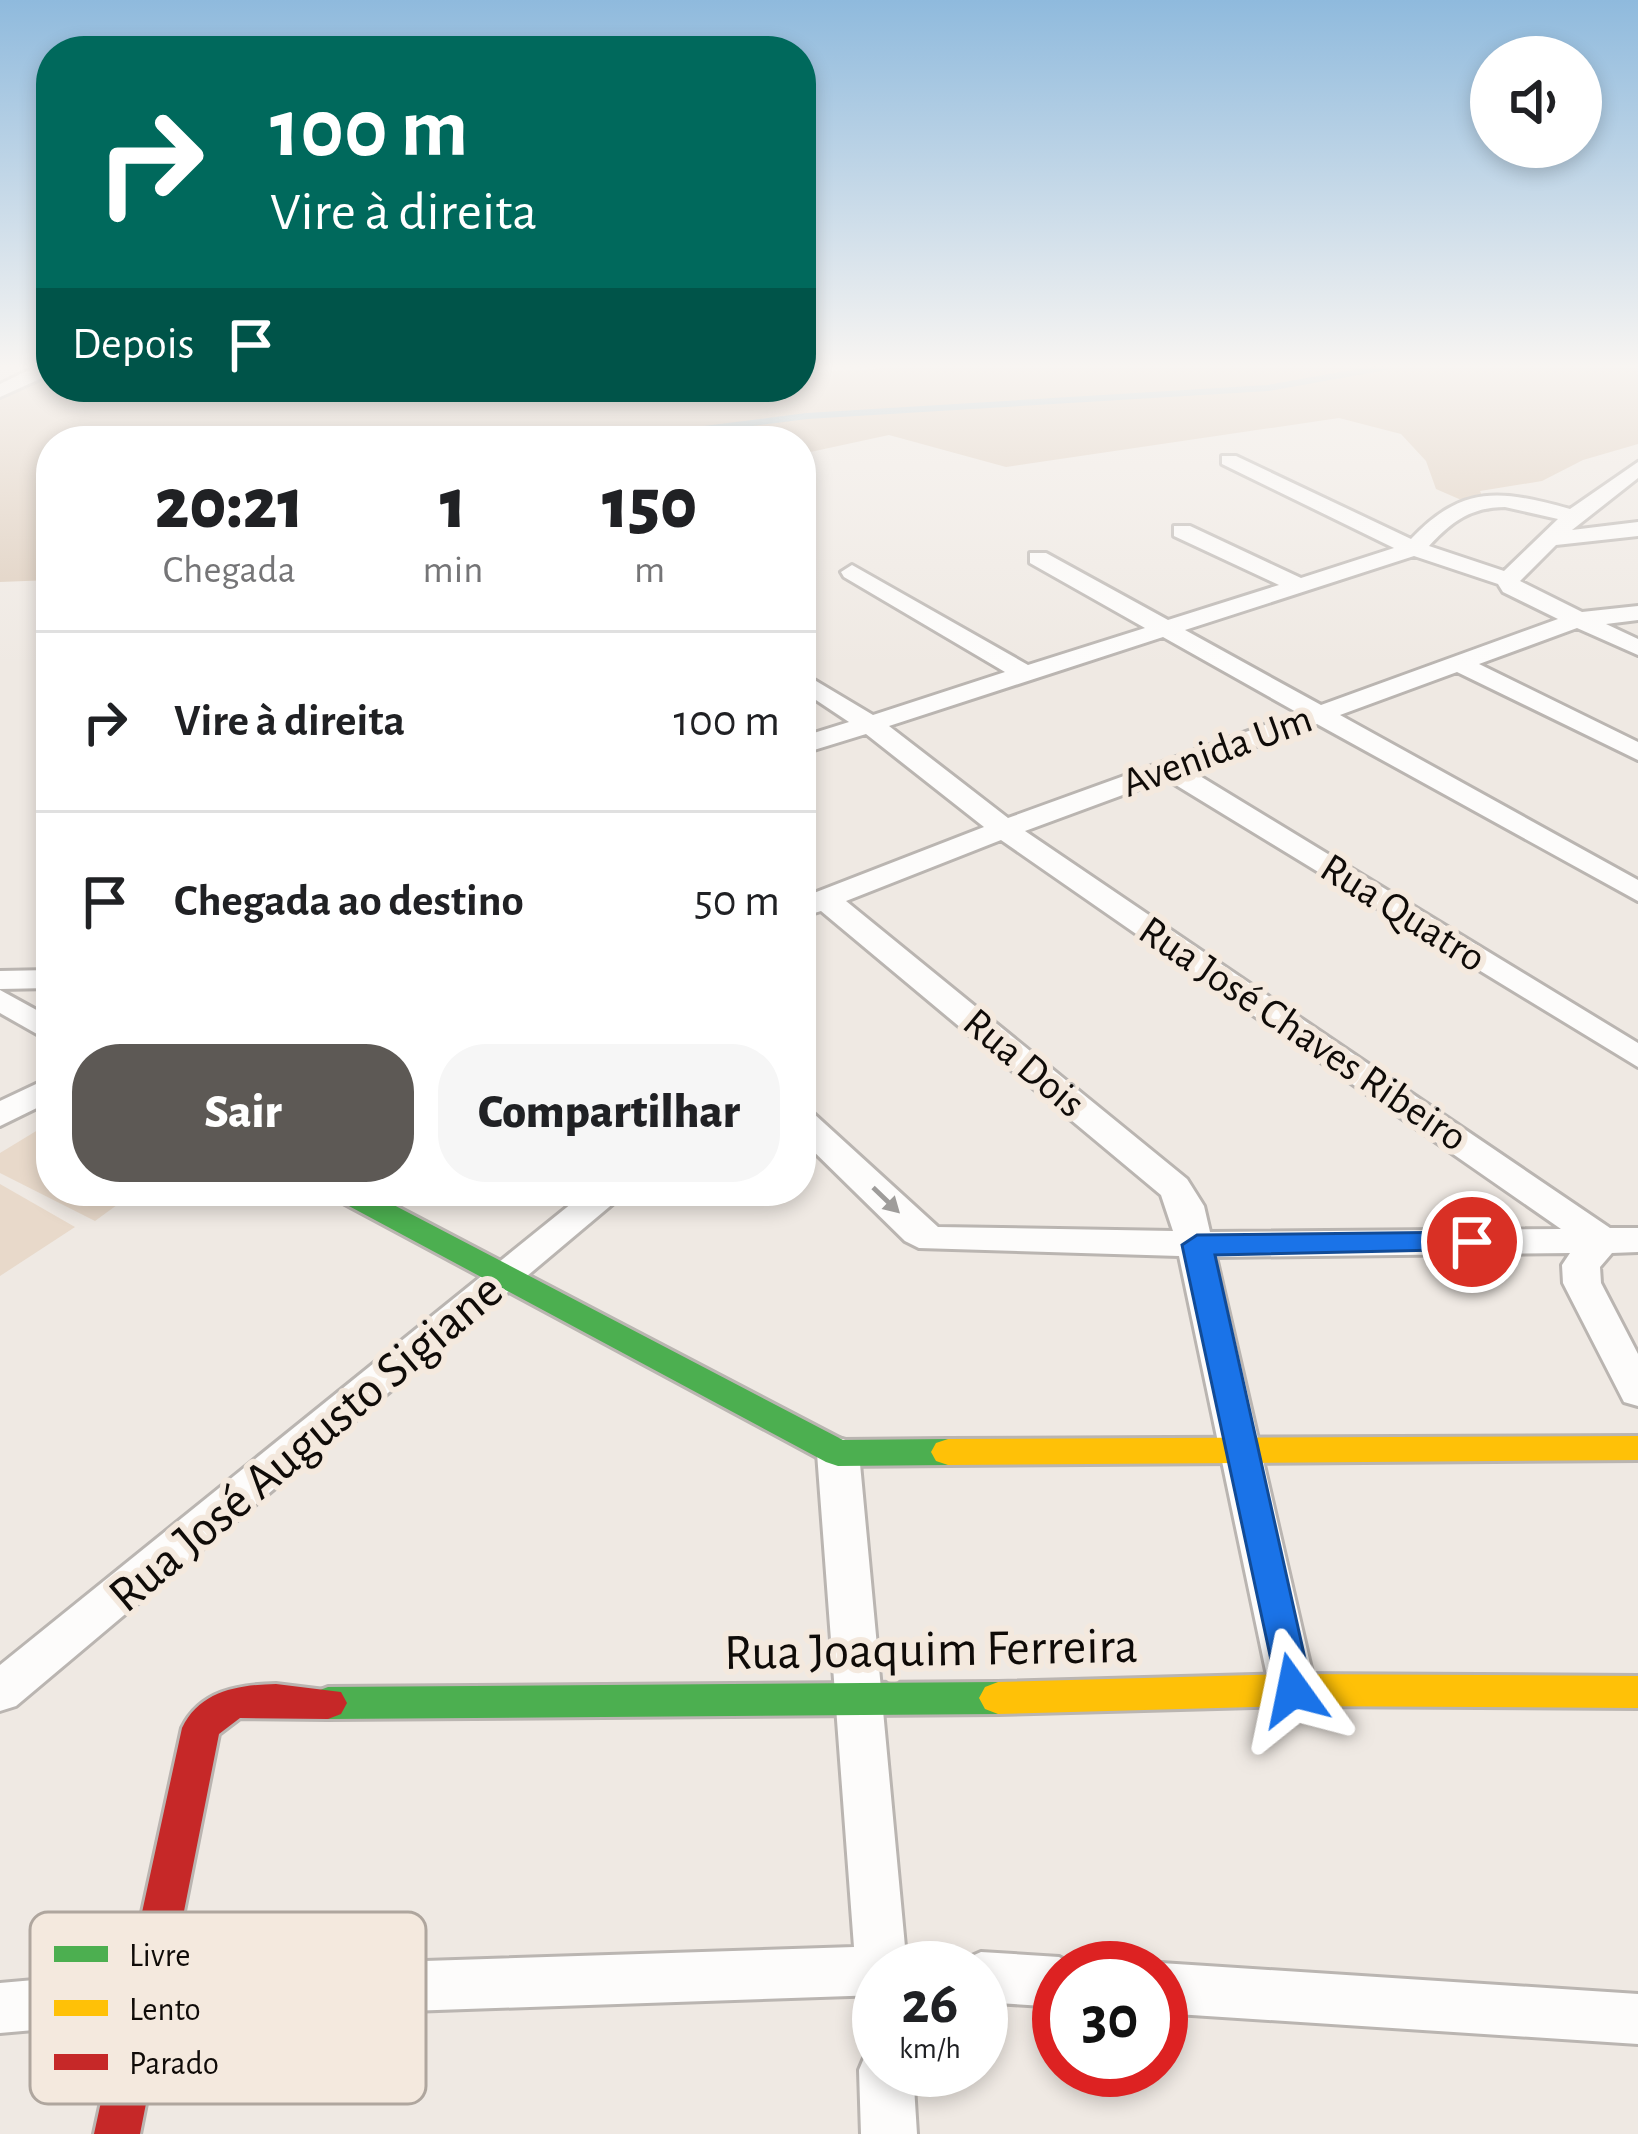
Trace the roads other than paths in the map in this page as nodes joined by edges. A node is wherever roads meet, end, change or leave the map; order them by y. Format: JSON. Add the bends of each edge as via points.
{"nodes":[{"id":1,"x":1243,"y":467,"type":"edge"},
{"id":2,"x":1638,"y":468,"type":"edge"},
{"id":3,"x":1573,"y":517,"type":"junction"},
{"id":4,"x":1638,"y":529,"type":"edge"},
{"id":5,"x":1182,"y":530,"type":"dead end"},
{"id":6,"x":1554,"y":538,"type":"junction"},
{"id":7,"x":1414,"y":549,"type":"junction"},
{"id":8,"x":1038,"y":558,"type":"dead end"},
{"id":9,"x":852,"y":572,"type":"dead end"},
{"id":10,"x":1508,"y":580,"type":"junction"},
{"id":11,"x":1300,"y":586,"type":"junction"},
{"id":12,"x":1638,"y":613,"type":"edge"},
{"id":13,"x":1576,"y":620,"type":"junction"},
{"id":14,"x":1164,"y":629,"type":"junction"},
{"id":15,"x":1638,"y":647,"type":"edge"},
{"id":16,"x":1459,"y":664,"type":"junction"},
{"id":17,"x":1026,"y":674,"type":"junction"},
{"id":18,"x":816,"y":689,"type":"edge"},
{"id":19,"x":1315,"y":716,"type":"junction"},
{"id":20,"x":871,"y":725,"type":"junction"},
{"id":21,"x":816,"y":742,"type":"edge"},
{"id":22,"x":1638,"y":752,"type":"edge"},
{"id":23,"x":1169,"y":769,"type":"junction"},
{"id":24,"x":1004,"y":829,"type":"junction"},
{"id":25,"x":1638,"y":892,"type":"edge"},
{"id":26,"x":816,"y":903,"type":"edge"},
{"id":27,"x":816,"y":906,"type":"edge"},
{"id":28,"x":36,"y":979,"type":"edge"},
{"id":29,"x":0,"y":980,"type":"edge"},
{"id":30,"x":0,"y":999,"type":"edge"},
{"id":31,"x":36,"y":1022,"type":"edge"},
{"id":32,"x":1638,"y":1057,"type":"edge"},
{"id":33,"x":36,"y":1095,"type":"edge"},
{"id":34,"x":0,"y":1115,"type":"edge"},
{"id":35,"x":816,"y":1134,"type":"edge"},
{"id":36,"x":373,"y":1206,"type":"edge"},
{"id":37,"x":592,"y":1206,"type":"edge"},
{"id":38,"x":1620,"y":1240,"type":"edge"},
{"id":39,"x":1197,"y":1245,"type":"junction"},
{"id":40,"x":507,"y":1276,"type":"junction"},
{"id":41,"x":1638,"y":1392,"type":"edge"},
{"id":42,"x":1638,"y":1448,"type":"edge"},
{"id":43,"x":1243,"y":1452,"type":"junction"},
{"id":44,"x":838,"y":1453,"type":"junction"},
{"id":45,"x":1293,"y":1690,"type":"junction"},
{"id":46,"x":1638,"y":1692,"type":"edge"},
{"id":47,"x":0,"y":1693,"type":"edge"},
{"id":48,"x":857,"y":1702,"type":"junction"},
{"id":49,"x":164,"y":1912,"type":"edge"},
{"id":50,"x":878,"y":1941,"type":"edge"},
{"id":51,"x":852,"y":1970,"type":"edge"},
{"id":52,"x":426,"y":1985,"type":"edge"},
{"id":53,"x":1188,"y":1990,"type":"edge"},
{"id":54,"x":30,"y":2005,"type":"edge"},
{"id":55,"x":0,"y":2008,"type":"edge"},
{"id":56,"x":1638,"y":2019,"type":"edge"},
{"id":57,"x":888,"y":2097,"type":"edge"},
{"id":58,"x":124,"y":2104,"type":"edge"},
{"id":59,"x":117,"y":2134,"type":"edge"},
{"id":60,"x":890,"y":2134,"type":"edge"}],
"edges":[{"from":1,"to":7,"type":"street"},
{"from":2,"to":3,"type":"street"},
{"from":3,"to":6,"type":"street"},
{"from":3,"to":7,"type":"street","via":[[1478,498]]},
{"from":4,"to":6,"type":"street"},
{"from":5,"to":11,"type":"street"},
{"from":6,"to":10,"type":"street"},
{"from":7,"to":10,"type":"street"},
{"from":7,"to":11,"type":"street"},
{"from":8,"to":14,"type":"street"},
{"from":9,"to":17,"type":"street"},
{"from":10,"to":13,"type":"street"},
{"from":11,"to":14,"type":"street"},
{"from":12,"to":13,"type":"street","name":"Avenida Um"},
{"from":13,"to":15,"type":"street"},
{"from":13,"to":16,"type":"street","name":"Avenida Um"},
{"from":14,"to":17,"type":"street"},
{"from":14,"to":19,"type":"street"},
{"from":16,"to":19,"type":"street","name":"Avenida Um"},
{"from":16,"to":22,"type":"street"},
{"from":17,"to":20,"type":"street"},
{"from":18,"to":20,"type":"street","name":"Rua José Chaves Ribeiro"},
{"from":19,"to":23,"type":"street","name":"Avenida Um"},
{"from":19,"to":25,"type":"street"},
{"from":20,"to":21,"type":"street"},
{"from":20,"to":24,"type":"street","name":"Rua José Chaves Ribeiro"},
{"from":23,"to":24,"type":"street","name":"Avenida Um"},
{"from":23,"to":32,"type":"street","name":"Rua Quatro"},
{"from":24,"to":26,"type":"street","name":"Avenida Um"},
{"from":24,"to":38,"type":"street","name":"Rua José Chaves Ribeiro"},
{"from":27,"to":39,"type":"street","name":"Rua Dois","via":[[1174,1187]]},
{"from":28,"to":29,"type":"street"},
{"from":30,"to":31,"type":"street"},
{"from":33,"to":34,"type":"street"},
{"from":35,"to":39,"type":"street","one_way":true,"via":[[932,1239]]},
{"from":36,"to":40,"type":"street"},
{"from":37,"to":40,"type":"street","name":"Rua José Augusto Sigiane"},
{"from":38,"to":39,"type":"street"},
{"from":38,"to":41,"type":"street","via":[[1582,1265],[1582,1283]]},
{"from":39,"to":43,"type":"street","name":"Rua Dois"},
{"from":40,"to":44,"type":"street"},
{"from":40,"to":47,"type":"street","name":"Rua José Augusto Sigiane"},
{"from":42,"to":43,"type":"street"},
{"from":43,"to":44,"type":"street"},
{"from":43,"to":45,"type":"street","name":"Rua Dois"},
{"from":44,"to":48,"type":"street"},
{"from":45,"to":46,"type":"street","name":"Rua Joaquim Ferreira"},
{"from":45,"to":48,"type":"street","name":"Rua Joaquim Ferreira"},
{"from":48,"to":49,"type":"street","name":"Rua Joaquim Ferreira","via":[[226,1703],[201,1728]]},
{"from":48,"to":50,"type":"street"},
{"from":51,"to":52,"type":"street"},
{"from":53,"to":56,"type":"street"},
{"from":54,"to":55,"type":"street"},
{"from":57,"to":60,"type":"street"},
{"from":58,"to":59,"type":"street"}]}
